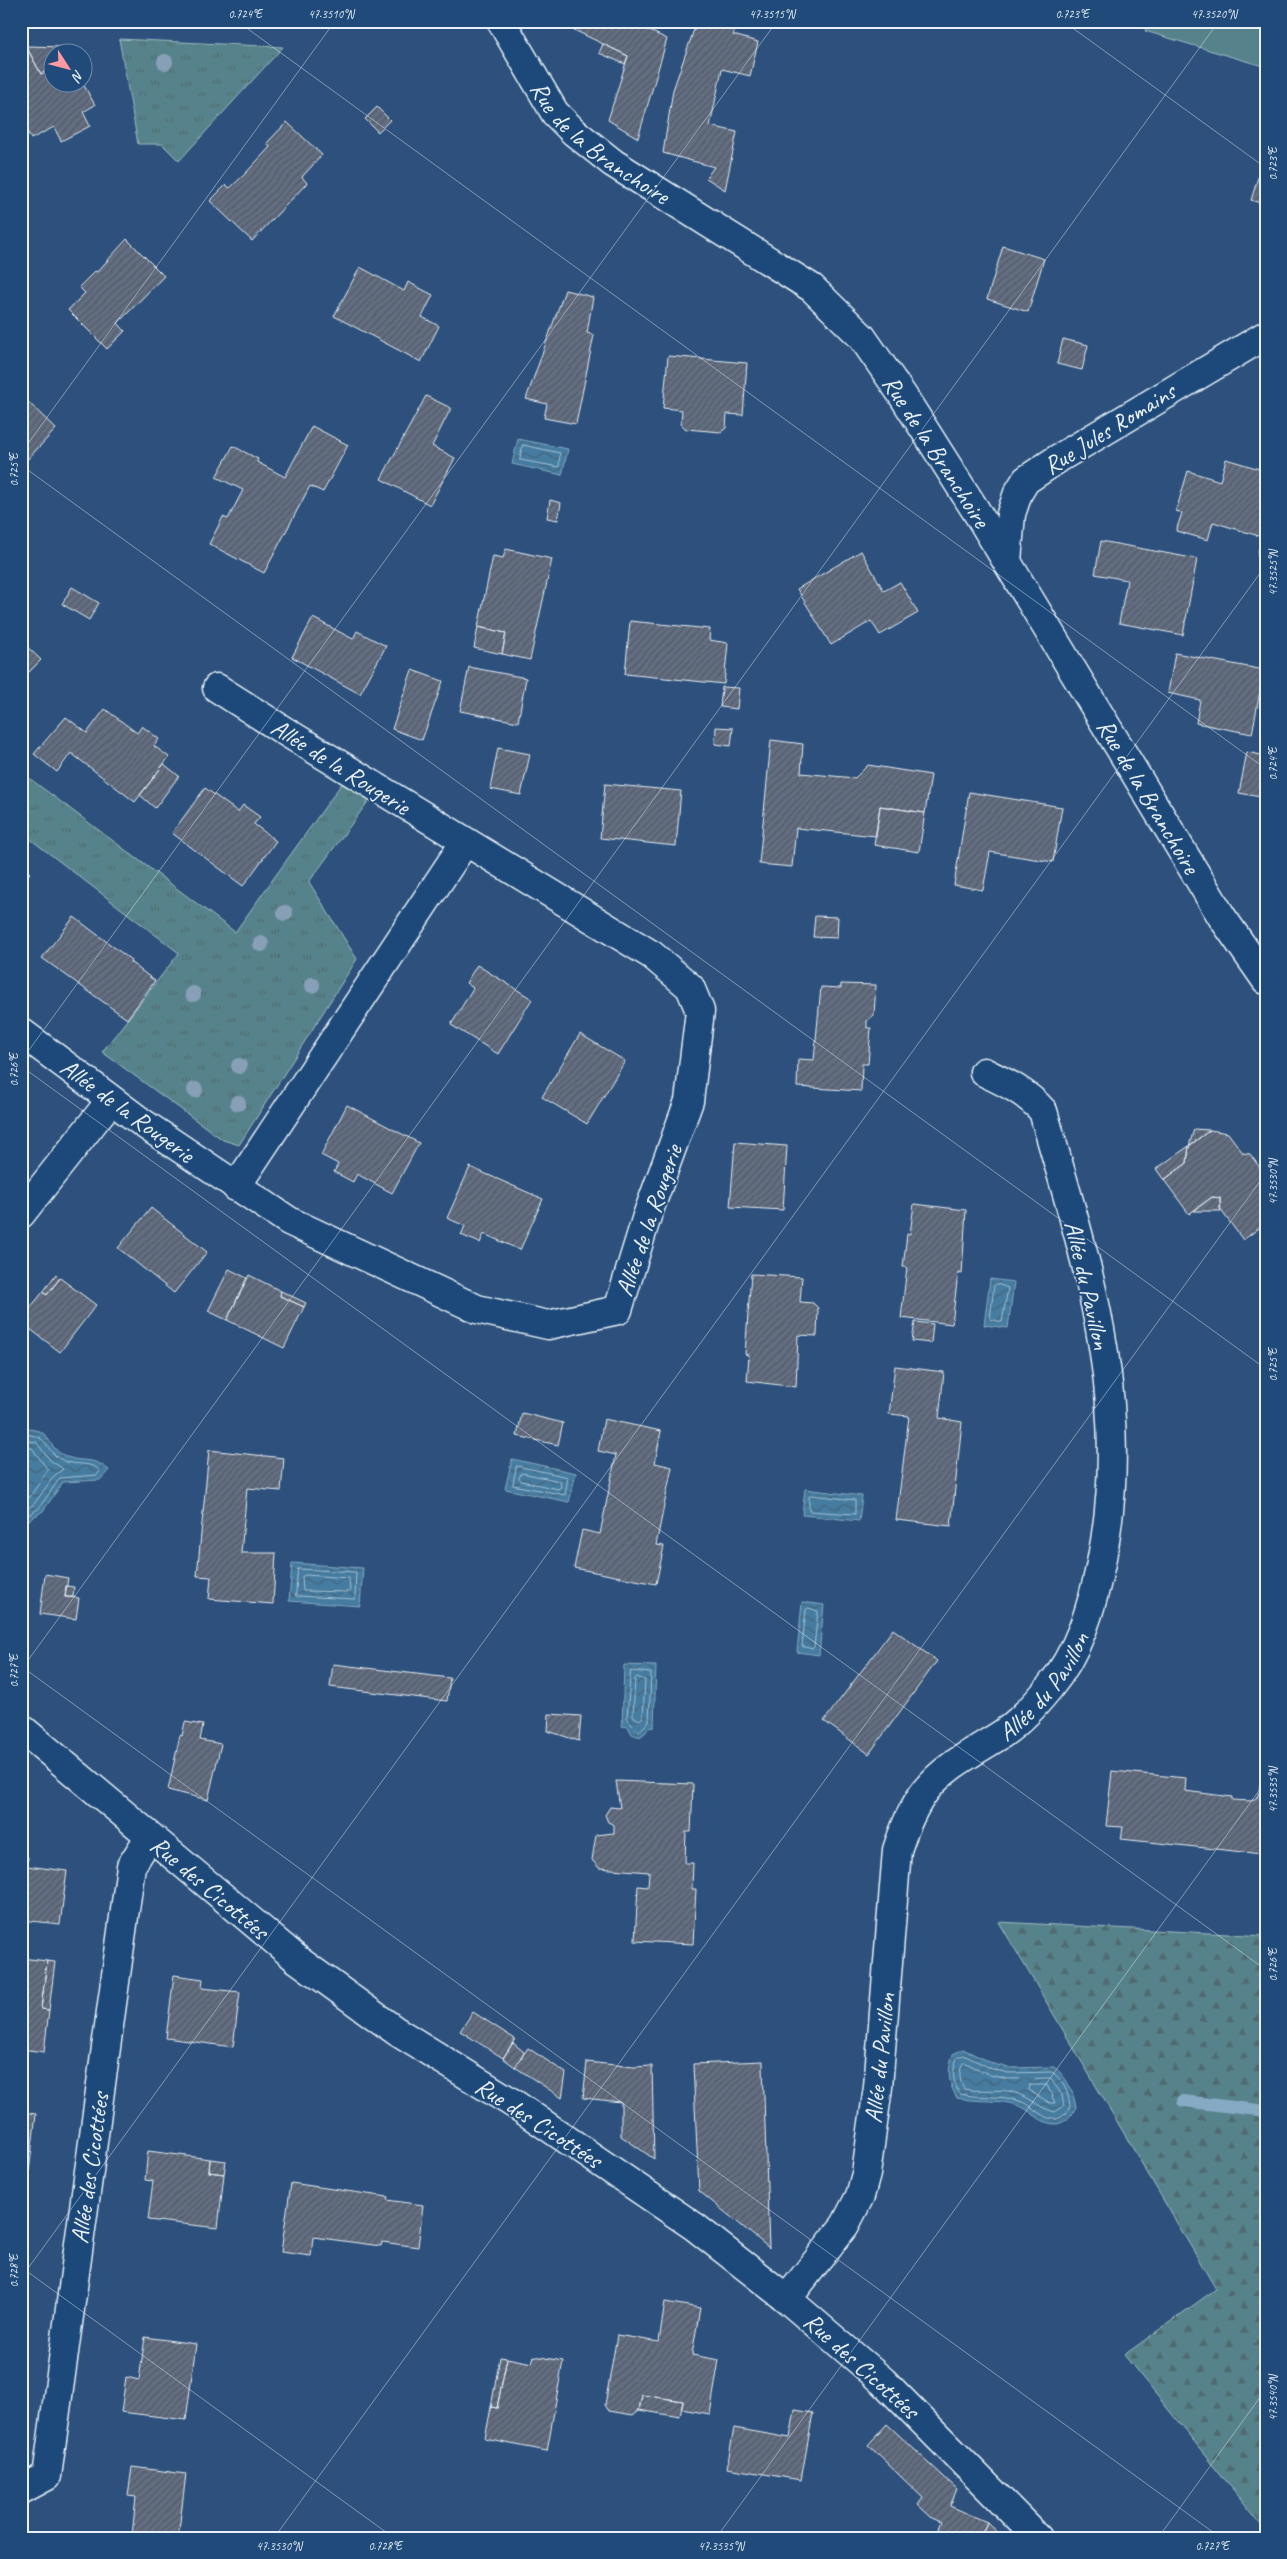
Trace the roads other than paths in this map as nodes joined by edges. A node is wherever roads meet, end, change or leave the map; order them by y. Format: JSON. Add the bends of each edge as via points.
{"nodes":[{"id":1,"x":502,"y":22,"type":"edge"},
{"id":2,"x":1266,"y":335,"type":"edge"},
{"id":3,"x":1007,"y":561,"type":"junction"},
{"id":4,"x":217,"y":688,"type":"dead end"},
{"id":5,"x":465,"y":842,"type":"junction"},
{"id":6,"x":1266,"y":980,"type":"edge"},
{"id":7,"x":21,"y":1032,"type":"edge"},
{"id":8,"x":984,"y":1072,"type":"dead end"},
{"id":9,"x":111,"y":1100,"type":"junction"},
{"id":10,"x":236,"y":1187,"type":"junction"},
{"id":11,"x":21,"y":1214,"type":"edge"},
{"id":12,"x":21,"y":1728,"type":"edge"},
{"id":13,"x":150,"y":1836,"type":"junction"},
{"id":14,"x":787,"y":2299,"type":"junction"},
{"id":15,"x":21,"y":2490,"type":"edge"},
{"id":16,"x":1038,"y":2538,"type":"edge"}],
"edges":[{"from":1,"to":3,"type":"street","name":"Rue de la Branchoire","via":[[555,113],[574,132],[613,163],[812,288],[862,337]]},
{"from":2,"to":3,"type":"street","name":"Rue Jules Romains","via":[[1026,480],[1011,514]]},
{"from":3,"to":6,"type":"street","name":"Rue de la Branchoire","via":[[1222,917]]},
{"from":4,"to":5,"type":"street","name":"Allée de la Rougerie"},
{"from":5,"to":10,"type":"street"},
{"from":5,"to":10,"type":"street","name":"Allée de la Rougerie","via":[[652,955],[690,987],[700,1011],[690,1101],[647,1216],[618,1310],[548,1324],[477,1309],[289,1221]]},
{"from":7,"to":9,"type":"street","name":"Allée de la Rougerie"},
{"from":8,"to":14,"type":"street","name":"Allée du Pavillon","via":[[1017,1088],[1043,1111],[1094,1295],[1113,1430],[1112,1493],[1106,1539],[1083,1630],[1055,1681],[1023,1718],[938,1777],[917,1803],[905,1827],[897,1850],[878,2087],[866,2174],[860,2196],[845,2225]]},
{"from":9,"to":10,"type":"street","name":"Allée de la Rougerie"},
{"from":9,"to":11,"type":"street"},
{"from":12,"to":13,"type":"street","name":"Rue des Cicottées"},
{"from":13,"to":14,"type":"street","name":"Rue des Cicottées","via":[[298,1960],[396,2031],[516,2105],[695,2227]]},
{"from":13,"to":15,"type":"street","name":"Allée des Cicottées","via":[[130,1866],[47,2476]]},
{"from":14,"to":16,"type":"street","name":"Rue des Cicottées","via":[[883,2381]]}]}
